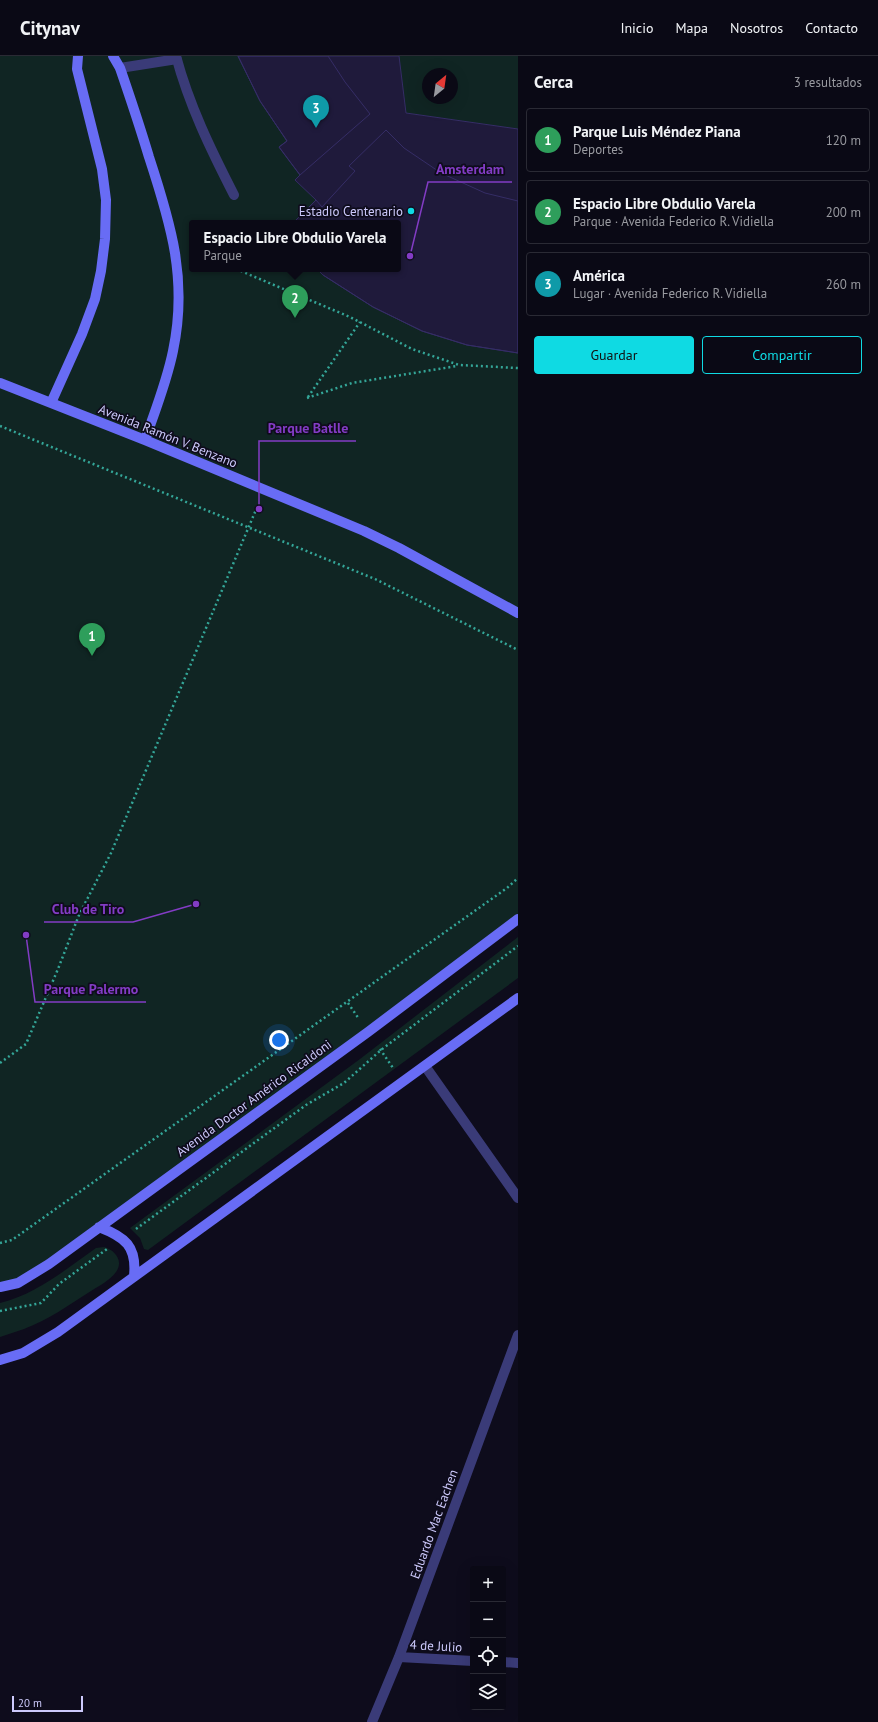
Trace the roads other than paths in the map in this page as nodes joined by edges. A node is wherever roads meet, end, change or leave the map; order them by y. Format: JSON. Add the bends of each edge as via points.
{"nodes":[{"id":1,"x":78,"y":56,"type":"edge"},
{"id":2,"x":113,"y":56,"type":"edge"},
{"id":3,"x":177,"y":58,"type":"edge"},
{"id":4,"x":120,"y":68,"type":"junction"},
{"id":5,"x":234,"y":195,"type":"dead end"},
{"id":6,"x":0,"y":383,"type":"edge"},
{"id":7,"x":50,"y":403,"type":"junction"},
{"id":8,"x":145,"y":440,"type":"junction"},
{"id":9,"x":518,"y":613,"type":"edge"},
{"id":10,"x":518,"y":919,"type":"edge"},
{"id":11,"x":518,"y":998,"type":"edge"},
{"id":12,"x":425,"y":1066,"type":"junction"},
{"id":13,"x":518,"y":1198,"type":"edge"},
{"id":14,"x":99,"y":1227,"type":"junction"},
{"id":15,"x":134,"y":1276,"type":"junction"},
{"id":16,"x":0,"y":1287,"type":"edge"},
{"id":17,"x":518,"y":1335,"type":"edge"},
{"id":18,"x":0,"y":1360,"type":"edge"},
{"id":19,"x":398,"y":1657,"type":"junction"},
{"id":20,"x":470,"y":1660,"type":"edge"},
{"id":21,"x":506,"y":1662,"type":"edge"},
{"id":22,"x":518,"y":1662,"type":"edge"},
{"id":23,"x":372,"y":1722,"type":"edge"}],
"edges":[{"from":1,"to":7,"type":"street","via":[[77,69],[102,169],[106,200],[105,239],[95,299]]},
{"from":2,"to":4,"type":"street"},
{"from":3,"to":4,"type":"street"},
{"from":3,"to":5,"type":"street","via":[[195,112]]},
{"from":4,"to":8,"type":"street","via":[[169,220],[179,289],[173,351]]},
{"from":6,"to":7,"type":"street","name":"Avenida Ramón V. Benzano"},
{"from":7,"to":8,"type":"street","name":"Avenida Ramón V. Benzano"},
{"from":8,"to":9,"type":"street","name":"Avenida Ramón V. Benzano","via":[[364,531]]},
{"from":10,"to":14,"type":"street","name":"Avenida Doctor Américo Ricaldoni"},
{"from":11,"to":12,"type":"street"},
{"from":12,"to":13,"type":"street"},
{"from":12,"to":15,"type":"street"},
{"from":14,"to":15,"type":"street","via":[[116,1233],[133,1252]]},
{"from":14,"to":16,"type":"street","name":"Avenida Doctor Américo Ricaldoni","via":[[49,1264],[18,1283]]},
{"from":15,"to":18,"type":"street","via":[[58,1332],[23,1353]]},
{"from":17,"to":19,"type":"street","name":"Eduardo Mac Eachen"},
{"from":19,"to":20,"type":"street","name":"4 de Julio"},
{"from":19,"to":23,"type":"street","name":"Eduardo Mac Eachen"},
{"from":21,"to":22,"type":"street"}]}
